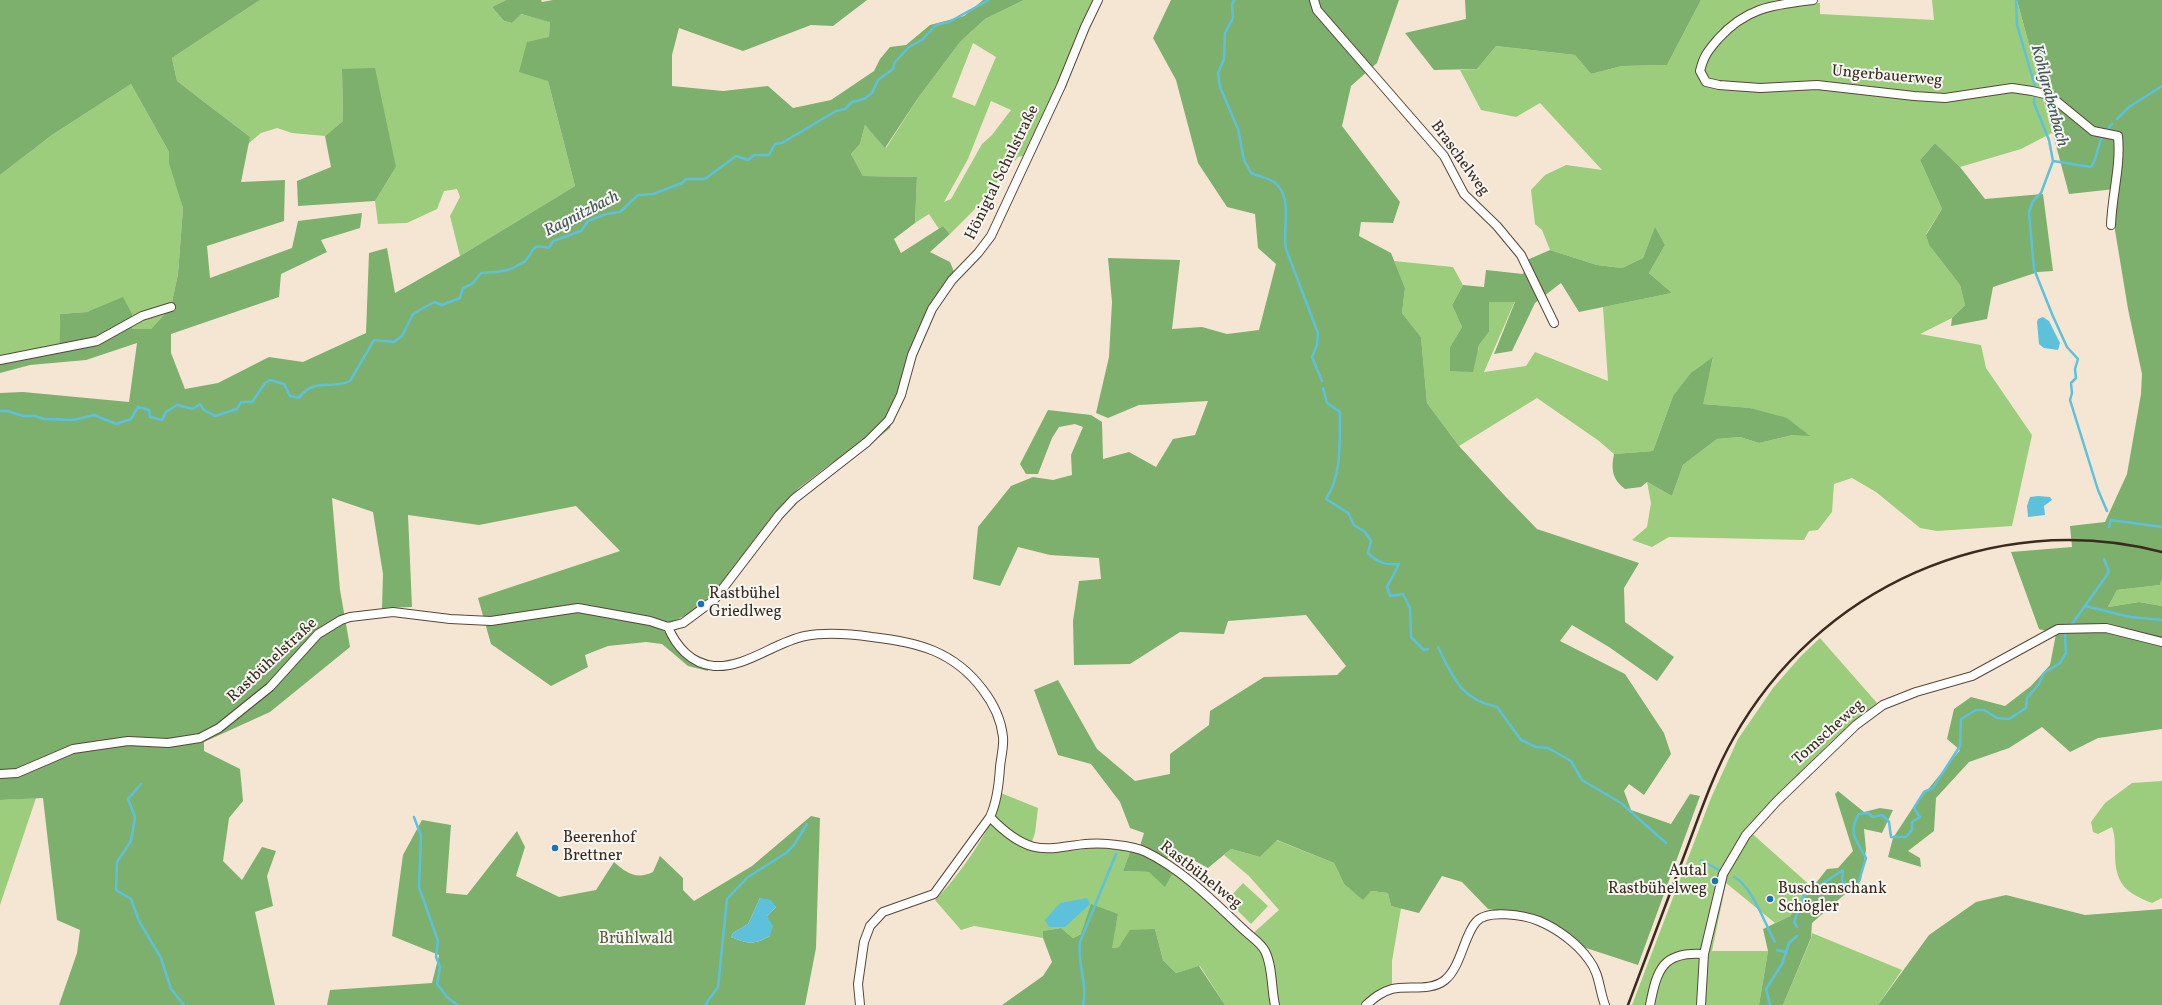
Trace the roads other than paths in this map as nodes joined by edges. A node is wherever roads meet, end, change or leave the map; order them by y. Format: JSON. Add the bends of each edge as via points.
{"nodes":[{"id":1,"x":1098,"y":0,"type":"edge"},
{"id":2,"x":1314,"y":0,"type":"edge"},
{"id":3,"x":1813,"y":0,"type":"edge"},
{"id":4,"x":2112,"y":225,"type":"dead end"},
{"id":5,"x":171,"y":308,"type":"dead end"},
{"id":6,"x":1554,"y":323,"type":"dead end"},
{"id":7,"x":0,"y":360,"type":"edge"},
{"id":8,"x":668,"y":627,"type":"junction"},
{"id":9,"x":2162,"y":642,"type":"edge"},
{"id":10,"x":0,"y":774,"type":"edge"},
{"id":11,"x":990,"y":817,"type":"junction"},
{"id":12,"x":1704,"y":954,"type":"junction"},
{"id":13,"x":860,"y":1005,"type":"edge"},
{"id":14,"x":1275,"y":1005,"type":"edge"},
{"id":15,"x":1366,"y":1005,"type":"edge"},
{"id":16,"x":1605,"y":1005,"type":"edge"},
{"id":17,"x":1650,"y":1005,"type":"edge"},
{"id":18,"x":1701,"y":1005,"type":"edge"}],
"edges":[{"from":1,"to":8,"type":"street","name":"Hönigtal Schulstraße","via":[[991,236],[952,280],[932,309],[912,355],[893,414],[867,442],[802,492],[779,515],[714,600],[683,623]]},
{"from":2,"to":6,"type":"street","name":"Braschelweg","via":[[1317,10],[1444,156],[1464,194],[1497,226],[1521,255]]},
{"from":3,"to":4,"type":"street","name":"Ungerbauerweg","via":[[1760,9],[1742,17],[1704,55],[1700,70],[1706,82],[1760,88],[1817,85],[1944,98],[2012,88],[2035,91],[2049,96],[2092,131],[2118,136],[2120,152],[2112,199]]},
{"from":5,"to":7,"type":"street","via":[[142,316],[97,341]]},
{"from":8,"to":10,"type":"street","name":"Rastbühelstraße","via":[[650,621],[578,608],[491,621],[393,612],[350,617],[318,634],[270,687],[219,728],[200,738],[168,744],[128,741],[73,749],[18,773]]},
{"from":8,"to":11,"type":"street","via":[[672,638],[692,659],[712,665],[730,665],[805,636],[820,635],[860,635],[904,640],[928,648],[960,664],[988,697],[1000,722],[1003,738],[999,781]]},
{"from":9,"to":12,"type":"street","name":"Tomscheweg","via":[[2106,628],[2058,628],[1972,676],[1916,692],[1883,705],[1856,725],[1777,801],[1746,835],[1723,874]]},
{"from":11,"to":13,"type":"street","via":[[934,894],[883,912],[870,926],[864,942],[858,984]]},
{"from":11,"to":14,"type":"street","name":"Rastbühelweg","via":[[1011,837],[1032,847],[1055,849],[1090,844],[1116,844],[1145,851],[1174,870],[1213,901],[1264,949],[1269,964]]},
{"from":12,"to":17,"type":"street","via":[[1681,954],[1672,957],[1656,978]]},
{"from":12,"to":18,"type":"street","name":"Tomscheweg"},
{"from":15,"to":16,"type":"street","via":[[1376,996],[1392,989],[1436,985],[1444,981],[1451,974],[1475,923],[1484,916],[1493,914],[1539,921],[1564,936],[1596,970]]}]}
